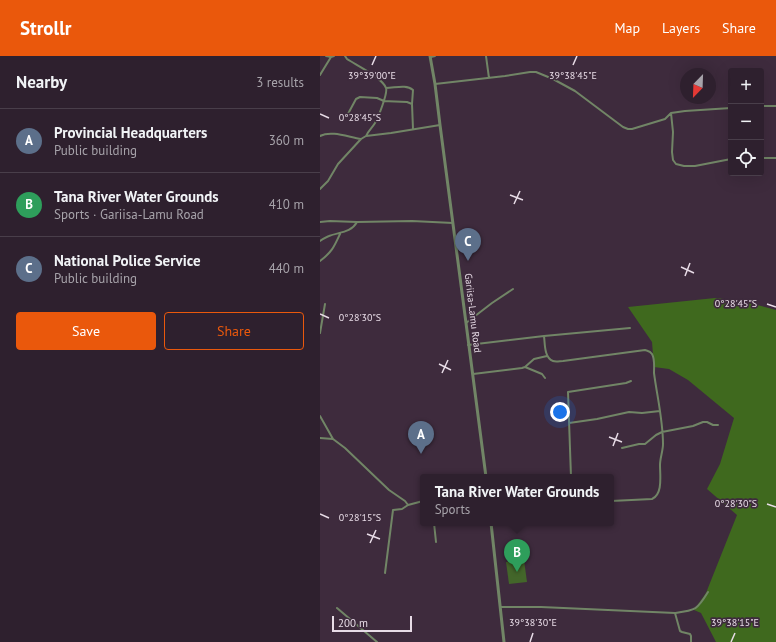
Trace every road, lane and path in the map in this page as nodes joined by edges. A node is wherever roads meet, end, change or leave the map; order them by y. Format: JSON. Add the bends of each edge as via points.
{"nodes":[{"id":1,"x":326,"y":56,"type":"edge"},
{"id":2,"x":334,"y":56,"type":"edge"},
{"id":3,"x":345,"y":56,"type":"edge"},
{"id":4,"x":435,"y":56,"type":"edge"},
{"id":5,"x":486,"y":56,"type":"edge"},
{"id":6,"x":331,"y":57,"type":"junction"},
{"id":7,"x":431,"y":57,"type":"edge"},
{"id":8,"x":320,"y":75,"type":"edge"},
{"id":9,"x":489,"y":78,"type":"junction"},
{"id":10,"x":435,"y":84,"type":"junction"},
{"id":11,"x":386,"y":88,"type":"junction"},
{"id":12,"x":383,"y":101,"type":"junction"},
{"id":13,"x":412,"y":104,"type":"junction"},
{"id":14,"x":764,"y":106,"type":"edge"},
{"id":15,"x":776,"y":106,"type":"edge"},
{"id":16,"x":728,"y":108,"type":"edge"},
{"id":17,"x":671,"y":113,"type":"junction"},
{"id":18,"x":342,"y":121,"type":"dead end"},
{"id":19,"x":440,"y":125,"type":"junction"},
{"id":20,"x":413,"y":129,"type":"junction"},
{"id":21,"x":320,"y":136,"type":"edge"},
{"id":22,"x":366,"y":136,"type":"junction"},
{"id":23,"x":361,"y":139,"type":"junction"},
{"id":24,"x":764,"y":158,"type":"edge"},
{"id":25,"x":776,"y":158,"type":"edge"},
{"id":26,"x":728,"y":160,"type":"edge"},
{"id":27,"x":320,"y":189,"type":"edge"},
{"id":28,"x":320,"y":222,"type":"edge"},
{"id":29,"x":357,"y":222,"type":"junction"},
{"id":30,"x":453,"y":223,"type":"junction"},
{"id":31,"x":341,"y":233,"type":"junction"},
{"id":32,"x":320,"y":241,"type":"edge"},
{"id":33,"x":320,"y":261,"type":"edge"},
{"id":34,"x":513,"y":289,"type":"dead end"},
{"id":35,"x":325,"y":304,"type":"dead end"},
{"id":36,"x":466,"y":323,"type":"junction"},
{"id":37,"x":630,"y":328,"type":"dead end"},
{"id":38,"x":320,"y":333,"type":"edge"},
{"id":39,"x":544,"y":336,"type":"junction"},
{"id":40,"x":468,"y":345,"type":"junction"},
{"id":41,"x":547,"y":356,"type":"junction"},
{"id":42,"x":525,"y":367,"type":"junction"},
{"id":43,"x":473,"y":374,"type":"junction"},
{"id":44,"x":545,"y":378,"type":"dead end"},
{"id":45,"x":631,"y":381,"type":"dead end"},
{"id":46,"x":660,"y":411,"type":"junction"},
{"id":47,"x":320,"y":416,"type":"edge"},
{"id":48,"x":569,"y":423,"type":"junction"},
{"id":49,"x":718,"y":425,"type":"dead end"},
{"id":50,"x":662,"y":432,"type":"junction"},
{"id":51,"x":320,"y":438,"type":"edge"},
{"id":52,"x":333,"y":439,"type":"junction"},
{"id":53,"x":622,"y":448,"type":"dead end"},
{"id":54,"x":486,"y":474,"type":"edge"},
{"id":55,"x":571,"y":474,"type":"edge"},
{"id":56,"x":614,"y":501,"type":"edge"},
{"id":57,"x":420,"y":502,"type":"edge"},
{"id":58,"x":408,"y":505,"type":"junction"},
{"id":59,"x":434,"y":526,"type":"edge"},
{"id":60,"x":491,"y":526,"type":"edge"},
{"id":61,"x":436,"y":542,"type":"dead end"},
{"id":62,"x":385,"y":573,"type":"dead end"},
{"id":63,"x":708,"y":592,"type":"dead end"},
{"id":64,"x":501,"y":607,"type":"junction"},
{"id":65,"x":337,"y":608,"type":"dead end"},
{"id":66,"x":675,"y":613,"type":"junction"},
{"id":67,"x":377,"y":642,"type":"edge"},
{"id":68,"x":504,"y":642,"type":"edge"},
{"id":69,"x":691,"y":642,"type":"edge"}],
"edges":[{"from":1,"to":6,"type":"street"},
{"from":2,"to":6,"type":"street"},
{"from":3,"to":11,"type":"street","via":[[383,82]]},
{"from":4,"to":7,"type":"street"},
{"from":5,"to":9,"type":"street"},
{"from":6,"to":8,"type":"street"},
{"from":7,"to":10,"type":"street","name":"Gariisa-Lamu Road"},
{"from":9,"to":10,"type":"street"},
{"from":9,"to":17,"type":"street","via":[[538,72],[574,91],[628,129],[665,118]]},
{"from":10,"to":19,"type":"street","name":"Gariisa-Lamu Road"},
{"from":11,"to":12,"type":"street"},
{"from":11,"to":13,"type":"street","via":[[410,88],[413,90]]},
{"from":12,"to":13,"type":"street"},
{"from":12,"to":18,"type":"street","via":[[360,97]]},
{"from":12,"to":22,"type":"street","via":[[375,123]]},
{"from":13,"to":20,"type":"street"},
{"from":14,"to":15,"type":"street"},
{"from":16,"to":17,"type":"street"},
{"from":17,"to":26,"type":"street","via":[[672,156],[676,164],[695,166]]},
{"from":19,"to":20,"type":"street"},
{"from":19,"to":30,"type":"street","name":"Gariisa-Lamu Road"},
{"from":20,"to":22,"type":"street"},
{"from":21,"to":23,"type":"street","via":[[330,134]]},
{"from":22,"to":23,"type":"street"},
{"from":23,"to":27,"type":"street"},
{"from":24,"to":25,"type":"street"},
{"from":28,"to":29,"type":"street"},
{"from":29,"to":30,"type":"street"},
{"from":29,"to":31,"type":"street","via":[[355,226]]},
{"from":30,"to":36,"type":"street","name":"Gariisa-Lamu Road"},
{"from":31,"to":32,"type":"street"},
{"from":31,"to":33,"type":"street","via":[[332,251]]},
{"from":34,"to":36,"type":"street"},
{"from":35,"to":38,"type":"street"},
{"from":36,"to":40,"type":"street","name":"Gariisa-Lamu Road"},
{"from":37,"to":39,"type":"street"},
{"from":39,"to":40,"type":"street"},
{"from":39,"to":41,"type":"street"},
{"from":40,"to":43,"type":"street","name":"Gariisa-Lamu Road"},
{"from":41,"to":42,"type":"street","via":[[534,359]]},
{"from":41,"to":46,"type":"street","via":[[553,361],[563,361],[649,351],[653,356]]},
{"from":42,"to":43,"type":"street"},
{"from":42,"to":44,"type":"street","via":[[542,374]]},
{"from":43,"to":54,"type":"street","name":"Gariisa-Lamu Road"},
{"from":45,"to":48,"type":"street","via":[[568,392]]},
{"from":46,"to":48,"type":"street","via":[[629,412]]},
{"from":46,"to":50,"type":"street"},
{"from":47,"to":52,"type":"street"},
{"from":48,"to":55,"type":"street"},
{"from":49,"to":50,"type":"street","via":[[703,422]]},
{"from":50,"to":53,"type":"street","via":[[645,444]]},
{"from":50,"to":56,"type":"street","via":[[660,490],[656,497]]},
{"from":51,"to":52,"type":"street"},
{"from":52,"to":58,"type":"street"},
{"from":57,"to":58,"type":"street"},
{"from":58,"to":62,"type":"street","via":[[393,510]]},
{"from":59,"to":61,"type":"street"},
{"from":60,"to":64,"type":"street"},
{"from":63,"to":66,"type":"street","via":[[696,608]]},
{"from":64,"to":66,"type":"street"},
{"from":64,"to":68,"type":"street"},
{"from":65,"to":67,"type":"street"},
{"from":66,"to":69,"type":"street","via":[[679,629],[690,634]]}]}
